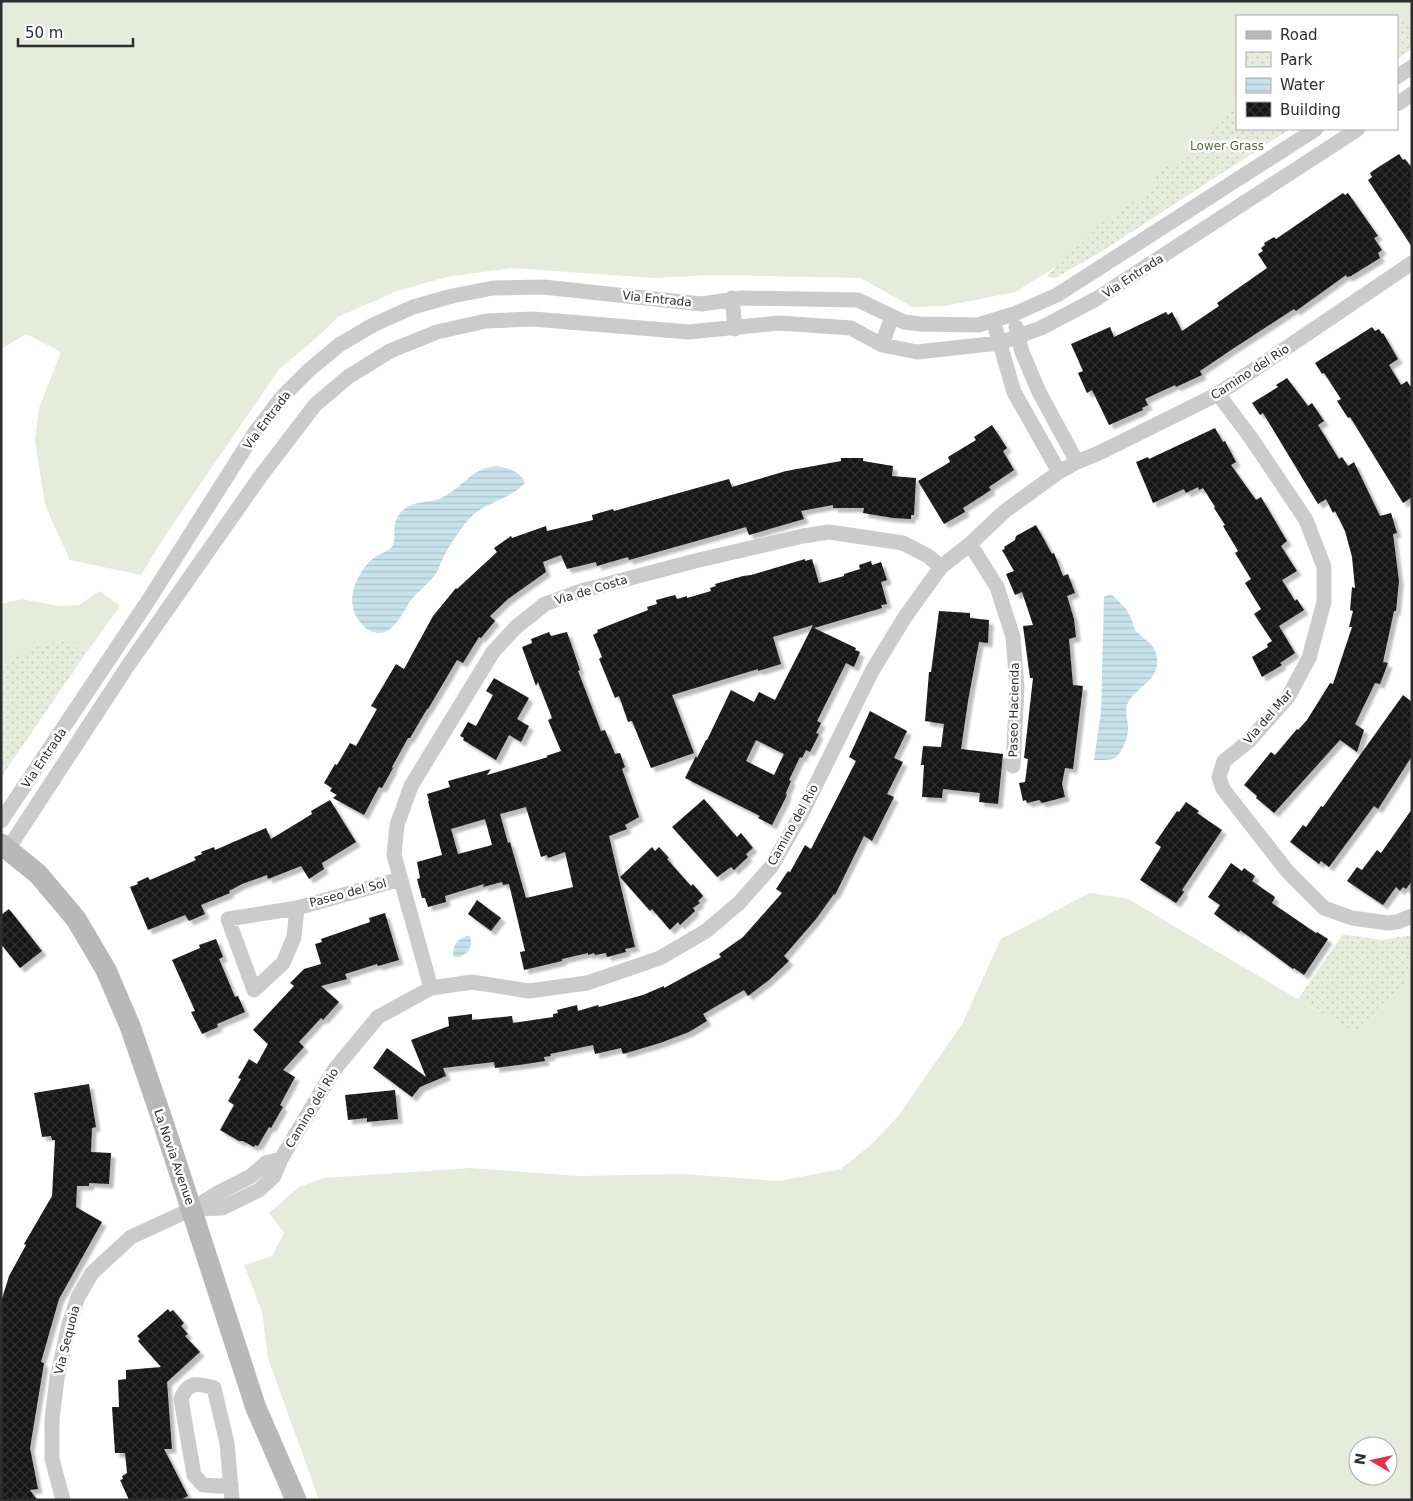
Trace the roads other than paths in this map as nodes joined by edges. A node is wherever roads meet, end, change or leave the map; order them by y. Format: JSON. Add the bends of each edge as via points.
{"nodes":[{"id":1,"x":1412,"y":67,"type":"edge"},
{"id":2,"x":1398,"y":76,"type":"edge"},
{"id":3,"x":1412,"y":94,"type":"edge"},
{"id":4,"x":1398,"y":103,"type":"edge"},
{"id":5,"x":1314,"y":130,"type":"edge"},
{"id":6,"x":1356,"y":130,"type":"edge"},
{"id":7,"x":1412,"y":264,"type":"edge"},
{"id":8,"x":732,"y":298,"type":"junction"},
{"id":9,"x":1014,"y":314,"type":"junction"},
{"id":10,"x":892,"y":316,"type":"junction"},
{"id":11,"x":993,"y":320,"type":"junction"},
{"id":12,"x":735,"y":329,"type":"junction"},
{"id":13,"x":1018,"y":335,"type":"junction"},
{"id":14,"x":999,"y":343,"type":"junction"},
{"id":15,"x":882,"y":345,"type":"junction"},
{"id":16,"x":1218,"y":394,"type":"junction"},
{"id":17,"x":1077,"y":462,"type":"junction"},
{"id":18,"x":1059,"y":472,"type":"junction"},
{"id":19,"x":970,"y":544,"type":"junction"},
{"id":20,"x":941,"y":567,"type":"junction"},
{"id":21,"x":148,"y":601,"type":"junction"},
{"id":22,"x":165,"y":614,"type":"junction"},
{"id":23,"x":1013,"y":766,"type":"dead end"},
{"id":24,"x":1,"y":820,"type":"edge"},
{"id":25,"x":5,"y":847,"type":"edge"},
{"id":26,"x":400,"y":879,"type":"junction"},
{"id":27,"x":297,"y":908,"type":"junction"},
{"id":28,"x":1412,"y":916,"type":"edge"},
{"id":29,"x":431,"y":988,"type":"junction"},
{"id":30,"x":192,"y":1209,"type":"junction"},
{"id":31,"x":231,"y":1484,"type":"junction"},
{"id":32,"x":63,"y":1500,"type":"edge"},
{"id":33,"x":232,"y":1500,"type":"edge"},
{"id":34,"x":296,"y":1500,"type":"edge"}],
"edges":[{"from":1,"to":2,"type":"street"},
{"from":3,"to":4,"type":"street"},
{"from":5,"to":9,"type":"street","name":"Via Entrada","via":[[1058,295]]},
{"from":6,"to":13,"type":"street","name":"Via Entrada","via":[[1096,299],[1040,328]]},
{"from":7,"to":16,"type":"street","name":"Camino del Rio"},
{"from":8,"to":10,"type":"street","name":"Via Entrada","via":[[858,300]]},
{"from":8,"to":12,"type":"street"},
{"from":8,"to":21,"type":"street","name":"Via Entrada","via":[[702,304],[544,287],[493,288],[412,307],[373,325],[339,345],[282,397],[254,434]]},
{"from":9,"to":11,"type":"street","name":"Via Entrada"},
{"from":9,"to":13,"type":"street"},
{"from":10,"to":11,"type":"street","name":"Via Entrada","via":[[920,324],[978,325]]},
{"from":10,"to":15,"type":"street"},
{"from":11,"to":14,"type":"street"},
{"from":12,"to":15,"type":"street","name":"Via Entrada","via":[[779,324],[851,328]]},
{"from":12,"to":22,"type":"street","name":"Via Entrada","via":[[689,332],[533,319],[486,321],[437,332],[390,351],[348,377],[315,405],[260,476]]},
{"from":13,"to":14,"type":"street","name":"Via Entrada"},
{"from":13,"to":17,"type":"street","via":[[1039,392]]},
{"from":14,"to":15,"type":"street","name":"Via Entrada","via":[[917,352]]},
{"from":14,"to":18,"type":"street","via":[[1014,392]]},
{"from":16,"to":17,"type":"street","name":"Camino del Rio"},
{"from":16,"to":28,"type":"street","name":"Via del Mar","via":[[1306,520],[1324,567],[1324,602],[1308,658],[1288,697],[1249,741],[1224,762],[1219,778],[1223,789],[1288,872],[1324,908],[1352,918],[1388,924]]},
{"from":17,"to":18,"type":"street","name":"Camino del Rio"},
{"from":18,"to":19,"type":"street","name":"Camino del Rio","via":[[1005,511]]},
{"from":19,"to":20,"type":"street","name":"Camino del Rio"},
{"from":19,"to":23,"type":"street","name":"Paseo Hacienda","via":[[998,587],[1013,637],[1017,688]]},
{"from":20,"to":26,"type":"street","name":"Via de Costa","via":[[903,543],[829,532],[695,561],[581,591],[545,604],[516,627],[493,652],[411,786],[397,825],[394,854]]},
{"from":20,"to":29,"type":"street","name":"Camino del Rio","via":[[872,671],[801,815],[770,867],[739,903],[706,931],[660,958],[587,984],[528,991],[472,982]]},
{"from":21,"to":22,"type":"street"},
{"from":21,"to":24,"type":"street","name":"Via Entrada"},
{"from":22,"to":25,"type":"street","name":"Via Entrada"},
{"from":25,"to":30,"type":"main road","name":"La Novia Avenue","via":[[38,874],[76,919],[106,970],[130,1026]]},
{"from":26,"to":27,"type":"street","name":"Paseo del Sol"},
{"from":26,"to":29,"type":"street","name":"Via de Costa"},
{"from":27,"to":27,"type":"street","name":"Paseo del Sol","via":[[228,919],[254,990],[283,963],[294,937]]},
{"from":29,"to":30,"type":"street","name":"Camino del Rio","via":[[378,1017],[334,1070],[281,1159],[266,1163],[251,1176]]},
{"from":30,"to":32,"type":"street","name":"Via Sequoia","via":[[131,1238],[92,1273],[78,1297],[57,1378],[52,1418],[52,1459]]},
{"from":30,"to":34,"type":"main road","name":"La Novia Avenue","via":[[256,1408]]},
{"from":31,"to":31,"type":"street","via":[[227,1444],[214,1388],[200,1384],[192,1386],[184,1391],[181,1399],[194,1475],[203,1485]]},
{"from":31,"to":33,"type":"street"}]}
